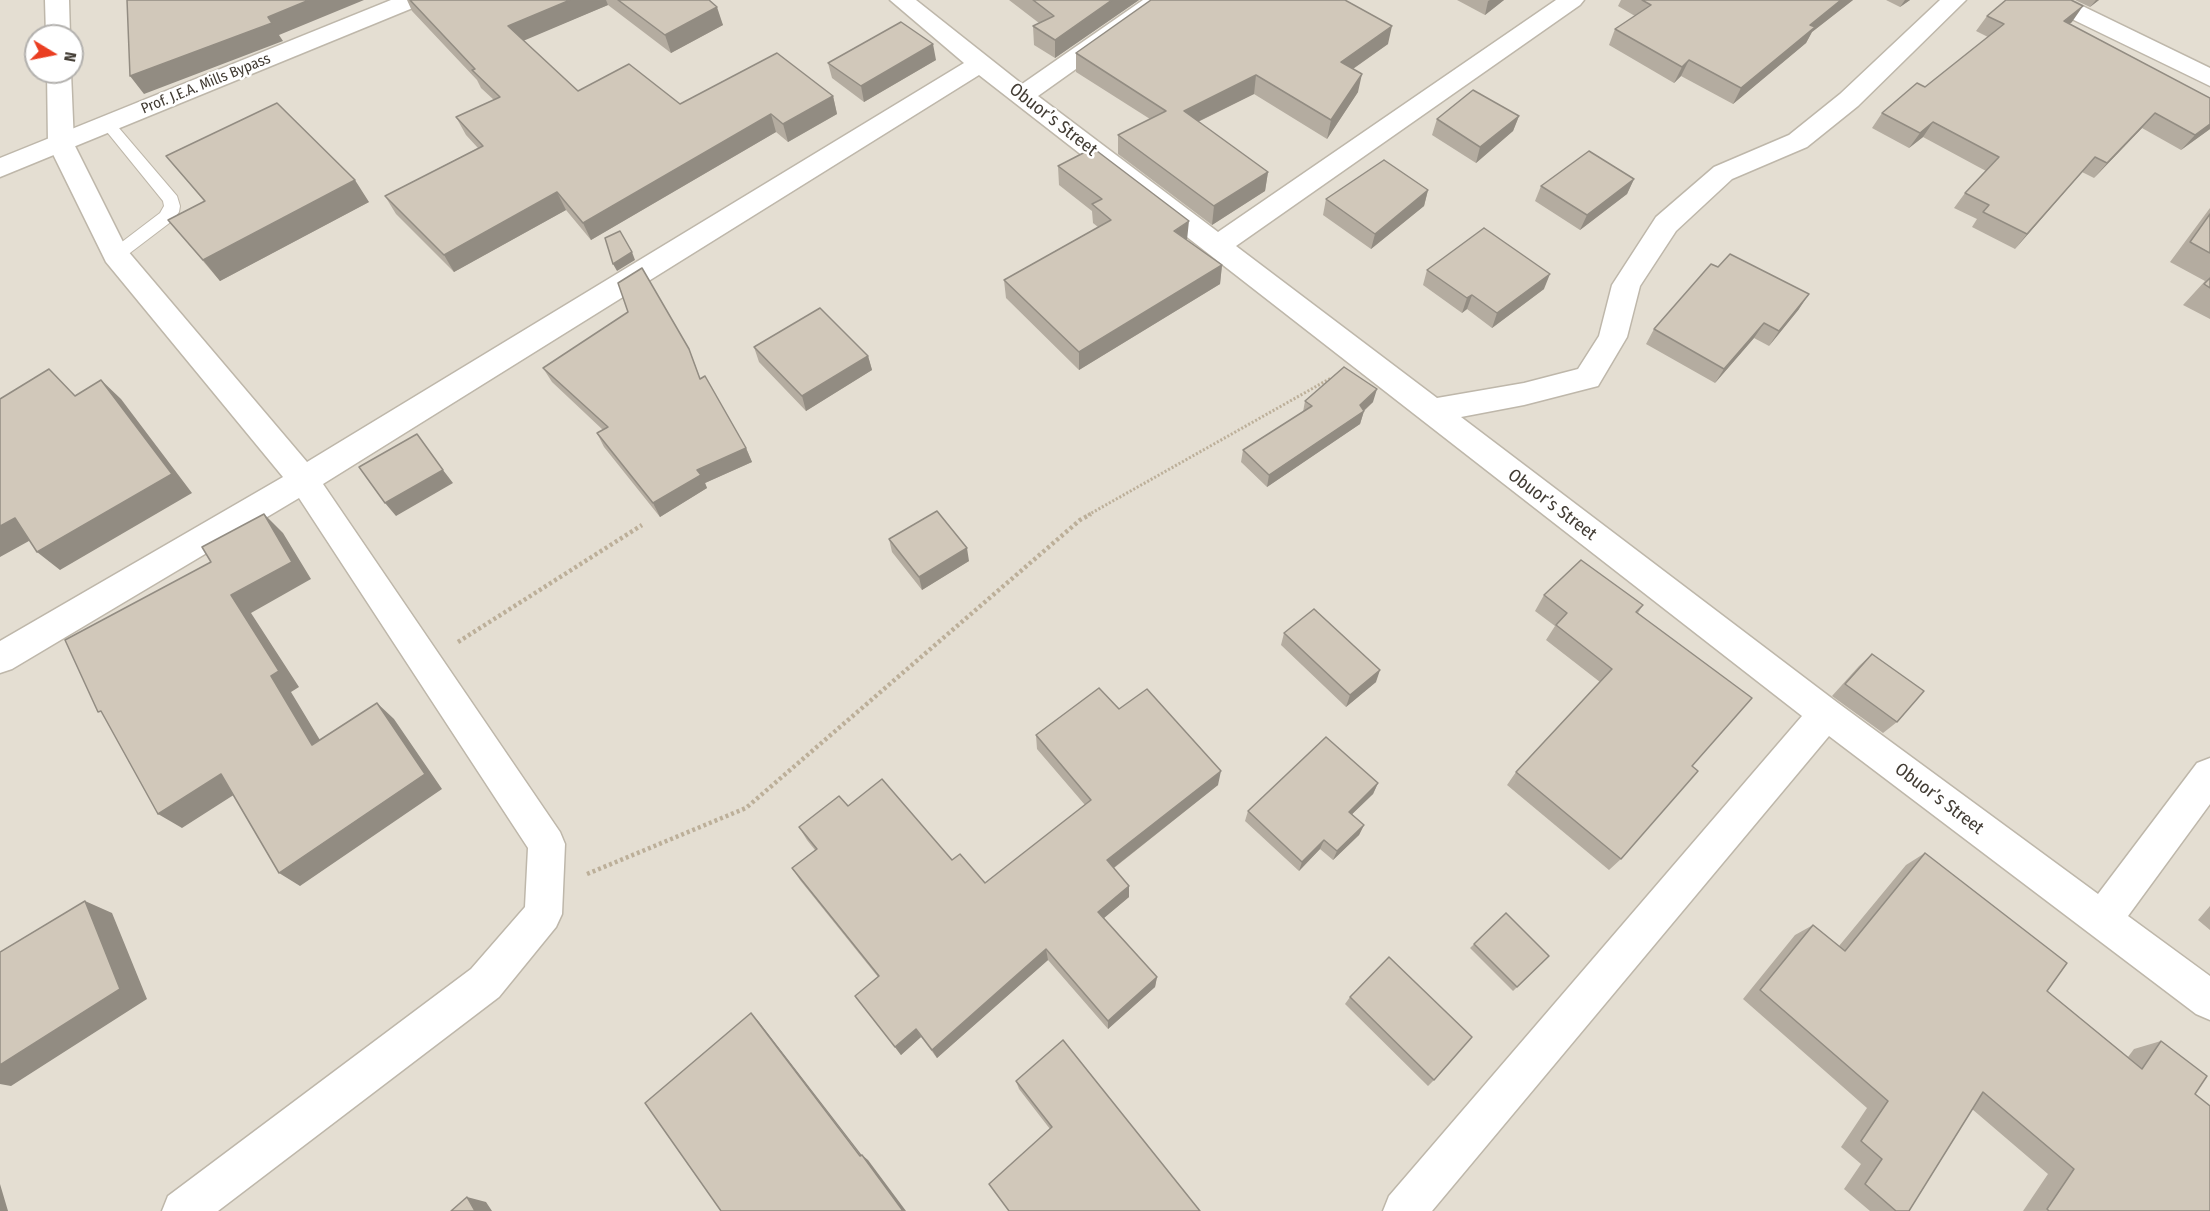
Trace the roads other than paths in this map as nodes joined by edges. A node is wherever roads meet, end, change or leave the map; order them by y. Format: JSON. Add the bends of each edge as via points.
{"nodes":[{"id":1,"x":57,"y":0,"type":"edge"},
{"id":2,"x":412,"y":0,"type":"edge"},
{"id":3,"x":902,"y":0,"type":"edge"},
{"id":4,"x":1158,"y":0,"type":"edge"},
{"id":5,"x":1572,"y":0,"type":"edge"},
{"id":6,"x":1954,"y":0,"type":"edge"},
{"id":7,"x":2052,"y":0,"type":"edge"},
{"id":8,"x":58,"y":24,"type":"edge"},
{"id":9,"x":980,"y":64,"type":"junction"},
{"id":10,"x":2210,"y":78,"type":"edge"},
{"id":11,"x":59,"y":84,"type":"edge"},
{"id":12,"x":1022,"y":95,"type":"junction"},
{"id":13,"x":108,"y":124,"type":"junction"},
{"id":14,"x":61,"y":144,"type":"junction"},
{"id":15,"x":0,"y":168,"type":"edge"},
{"id":16,"x":1217,"y":246,"type":"junction"},
{"id":17,"x":116,"y":255,"type":"junction"},
{"id":18,"x":1430,"y":411,"type":"junction"},
{"id":19,"x":304,"y":480,"type":"junction"},
{"id":20,"x":0,"y":658,"type":"edge"},
{"id":21,"x":1826,"y":714,"type":"junction"},
{"id":22,"x":2210,"y":775,"type":"edge"},
{"id":23,"x":2102,"y":920,"type":"junction"},
{"id":24,"x":2210,"y":1000,"type":"edge"},
{"id":25,"x":183,"y":1211,"type":"edge"},
{"id":26,"x":1404,"y":1211,"type":"edge"}],
"edges":[{"from":1,"to":8,"type":"street"},
{"from":2,"to":13,"type":"street","name":"Prof. J.E.A. Mills Bypass"},
{"from":3,"to":9,"type":"street","name":"Obuor’s Street"},
{"from":4,"to":12,"type":"street"},
{"from":5,"to":16,"type":"street"},
{"from":6,"to":18,"type":"street","via":[[1849,100],[1798,141],[1722,173],[1666,224],[1626,285],[1613,337],[1588,378]]},
{"from":7,"to":10,"type":"street"},
{"from":9,"to":12,"type":"street","name":"Obuor’s Street"},
{"from":9,"to":19,"type":"street"},
{"from":11,"to":14,"type":"street"},
{"from":12,"to":16,"type":"street","name":"Obuor’s Street"},
{"from":13,"to":14,"type":"street","name":"Prof. J.E.A. Mills Bypass"},
{"from":13,"to":17,"type":"lane","via":[[172,206],[166,217]]},
{"from":14,"to":15,"type":"street","name":"Prof. J.E.A. Mills Bypass"},
{"from":14,"to":17,"type":"street"},
{"from":16,"to":18,"type":"street","name":"Obuor’s Street"},
{"from":17,"to":19,"type":"street"},
{"from":18,"to":21,"type":"street","name":"Obuor’s Street"},
{"from":19,"to":20,"type":"street"},
{"from":19,"to":25,"type":"street","via":[[547,844],[543,914],[485,983]]},
{"from":21,"to":23,"type":"street","name":"Obuor’s Street"},
{"from":21,"to":26,"type":"street"},
{"from":22,"to":23,"type":"street"},
{"from":23,"to":24,"type":"street","name":"Obuor’s Street"}]}
